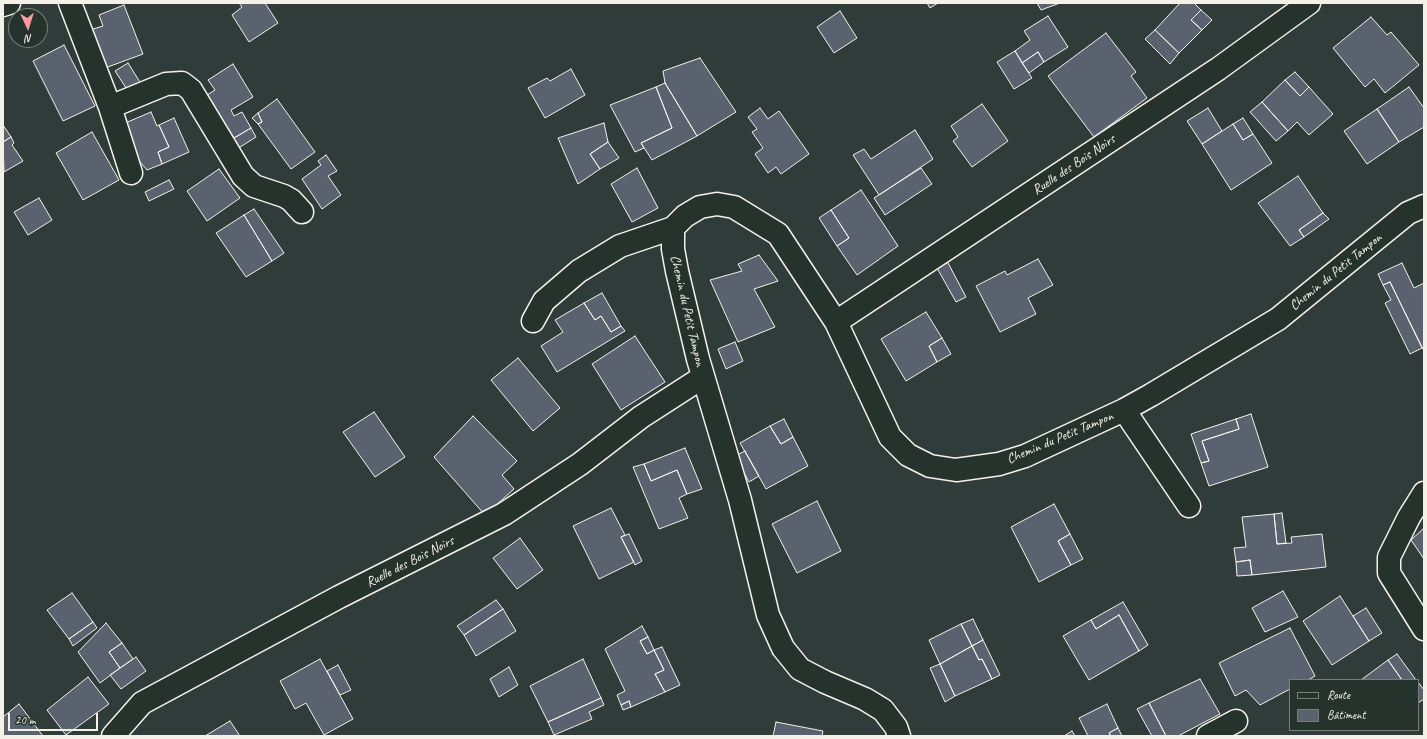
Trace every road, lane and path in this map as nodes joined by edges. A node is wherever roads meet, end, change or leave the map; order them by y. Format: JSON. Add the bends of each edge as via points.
{"nodes":[{"id":1,"x":9,"y":3,"type":"edge"},
{"id":2,"x":70,"y":3,"type":"edge"},
{"id":3,"x":1309,"y":3,"type":"edge"},
{"id":4,"x":3,"y":5,"type":"edge"},
{"id":5,"x":110,"y":107,"type":"junction"},
{"id":6,"x":131,"y":173,"type":"dead end"},
{"id":7,"x":1424,"y":206,"type":"edge"},
{"id":8,"x":302,"y":212,"type":"dead end"},
{"id":9,"x":673,"y":228,"type":"junction"},
{"id":10,"x":533,"y":321,"type":"dead end"},
{"id":11,"x":836,"y":322,"type":"junction"},
{"id":12,"x":703,"y":377,"type":"junction"},
{"id":13,"x":1124,"y":410,"type":"junction"},
{"id":14,"x":1424,"y":493,"type":"edge"},
{"id":15,"x":1189,"y":506,"type":"dead end"},
{"id":16,"x":1424,"y":629,"type":"edge"},
{"id":17,"x":1236,"y":721,"type":"dead end"},
{"id":18,"x":113,"y":736,"type":"edge"},
{"id":19,"x":899,"y":736,"type":"edge"},
{"id":20,"x":1208,"y":736,"type":"edge"}],
"edges":[{"from":1,"to":4,"type":"street"},
{"from":2,"to":5,"type":"street"},
{"from":3,"to":11,"type":"street","name":"Ruelle des Bois Noirs","via":[[1218,69]]},
{"from":5,"to":6,"type":"street"},
{"from":5,"to":8,"type":"street","via":[[166,84],[182,83],[191,90],[243,176],[254,186],[291,200]]},
{"from":7,"to":13,"type":"street","name":"Chemin du Petit Tampon","via":[[1408,213],[1278,319]]},
{"from":9,"to":10,"type":"street","via":[[620,246],[579,271],[544,301]]},
{"from":9,"to":11,"type":"street","name":"Chemin du Petit Tampon","via":[[685,216],[700,207],[717,204],[734,207],[778,234]]},
{"from":9,"to":12,"type":"street","name":"Chemin du Petit Tampon","via":[[677,271]]},
{"from":11,"to":13,"type":"street","name":"Chemin du Petit Tampon","via":[[890,437],[908,455],[930,466],[956,470],[999,464],[1024,456]]},
{"from":12,"to":18,"type":"street","name":"Ruelle des Bois Noirs","via":[[641,416],[580,464],[504,514],[339,597],[142,703]]},
{"from":12,"to":19,"type":"street","name":"Chemin du Petit Tampon","via":[[740,500],[768,615],[783,648],[800,669],[883,710],[896,727]]},
{"from":13,"to":15,"type":"street","name":"Chemin du Petit Tampon"},
{"from":14,"to":16,"type":"street","via":[[1389,558],[1389,573]]},
{"from":17,"to":20,"type":"street"}]}
